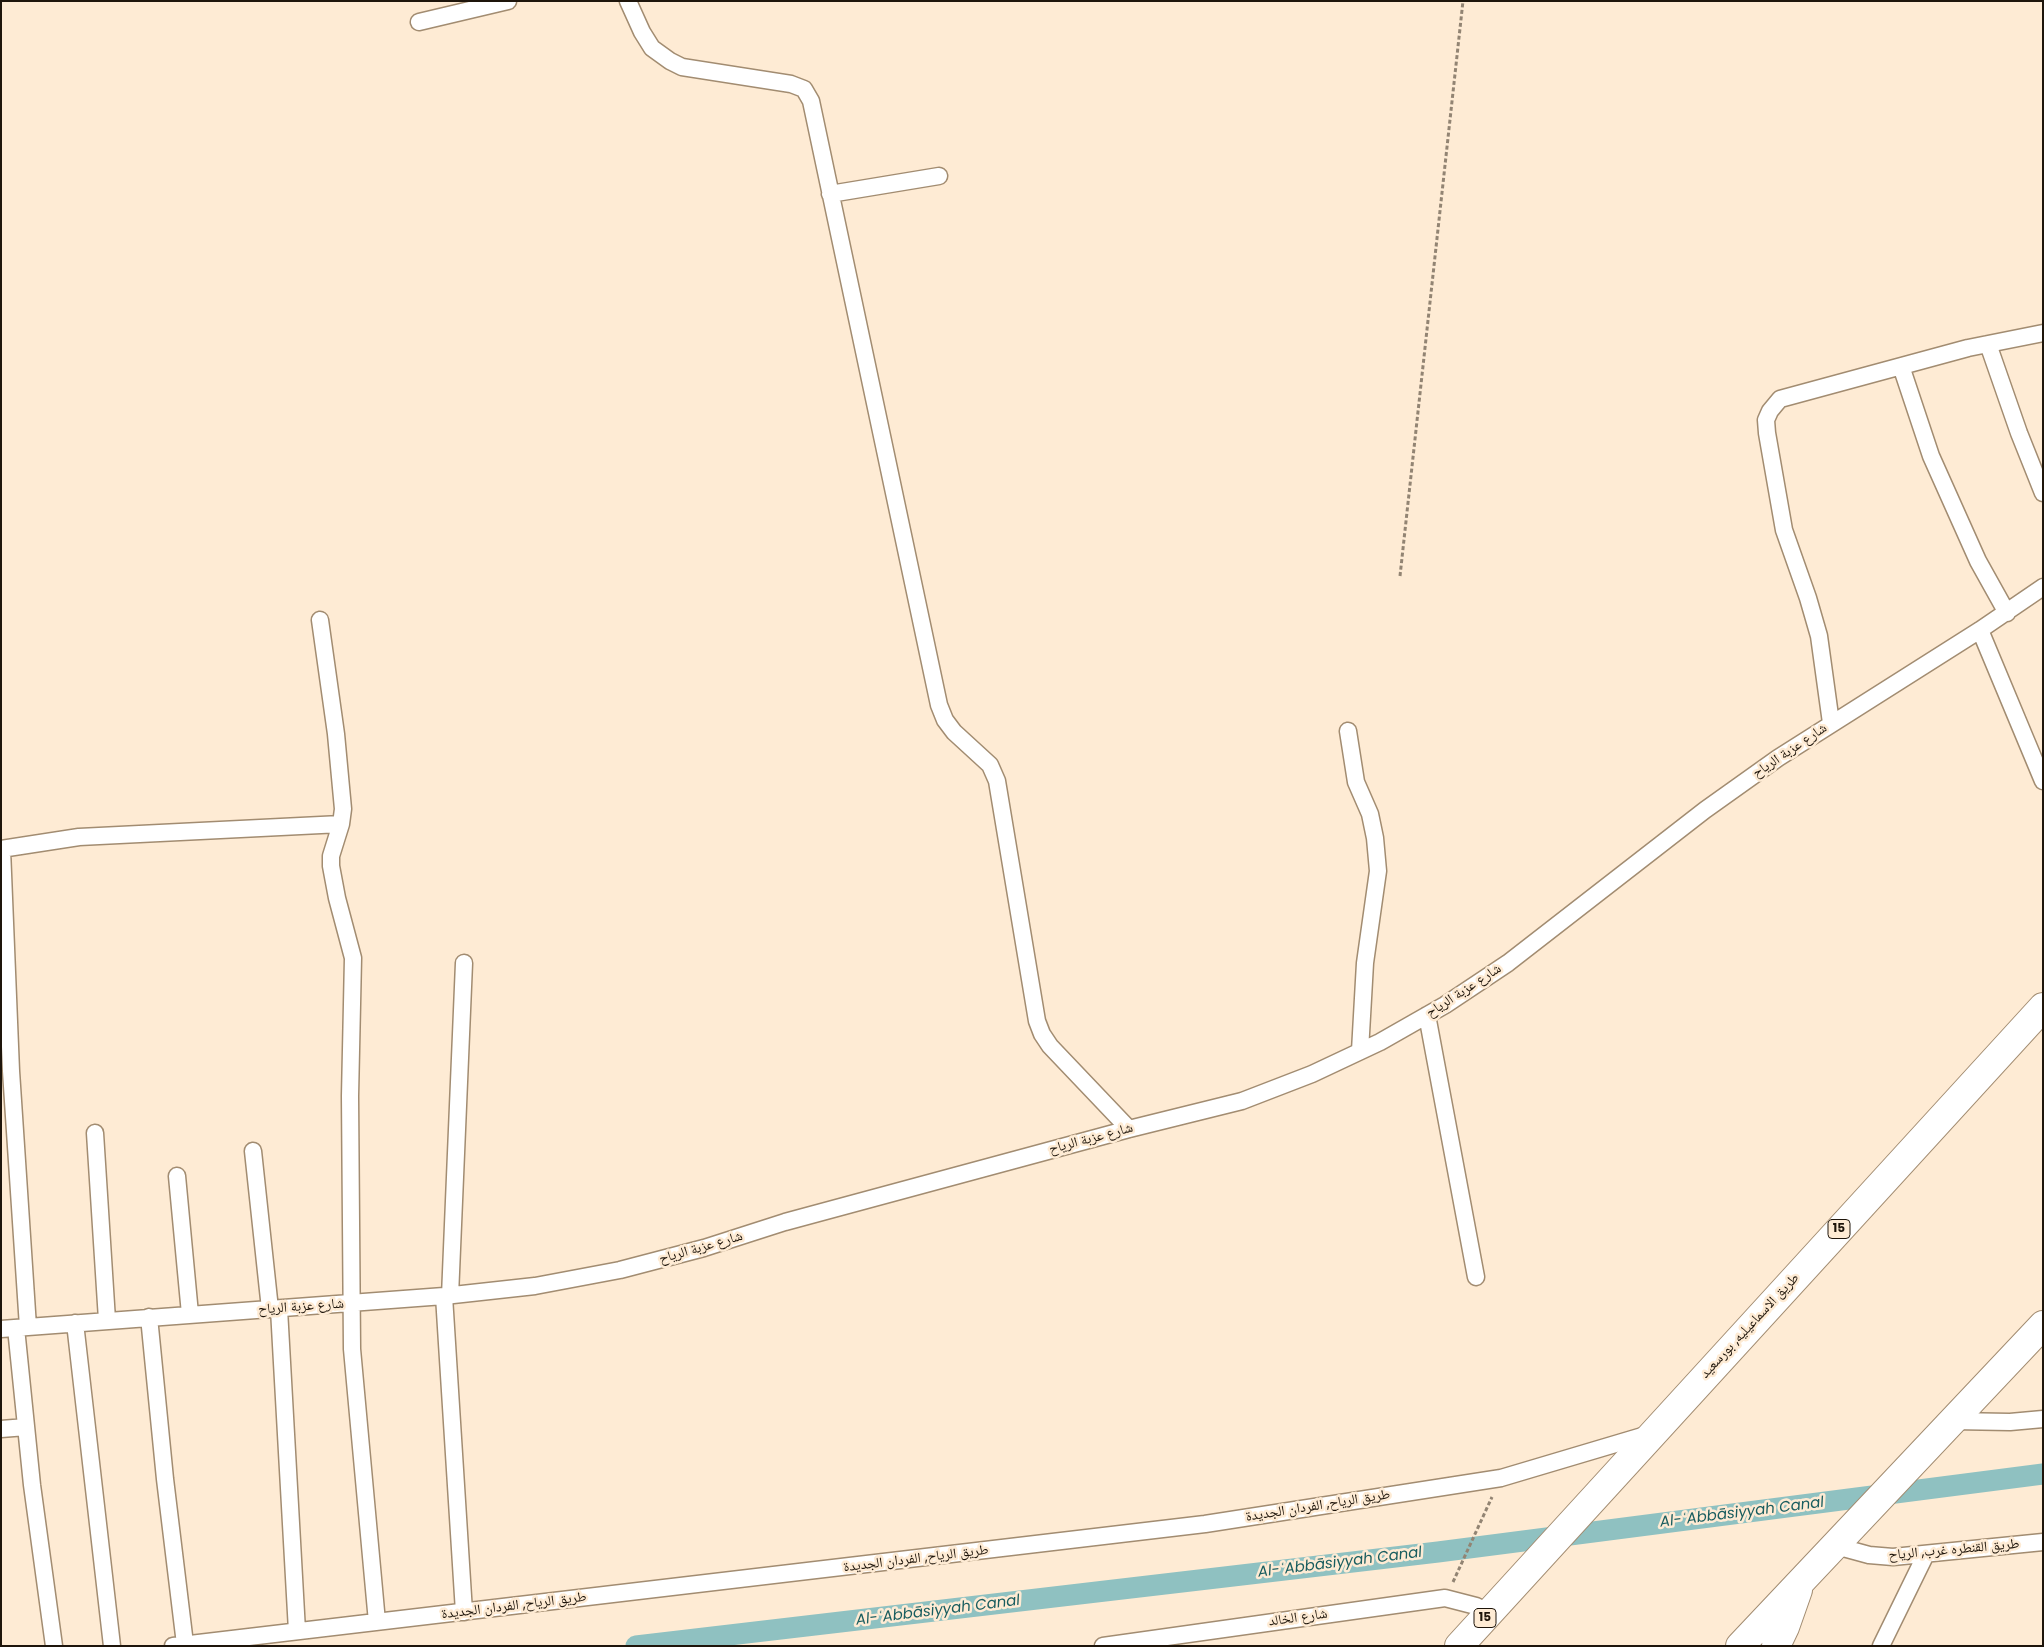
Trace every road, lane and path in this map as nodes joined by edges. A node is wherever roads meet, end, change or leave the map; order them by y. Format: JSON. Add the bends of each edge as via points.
{"nodes":[{"id":1,"x":508,"y":1,"type":"edge"},
{"id":2,"x":628,"y":1,"type":"edge"},
{"id":3,"x":1463,"y":1,"type":"edge"},
{"id":4,"x":418,"y":22,"type":"dead end"},
{"id":5,"x":939,"y":176,"type":"dead end"},
{"id":6,"x":830,"y":194,"type":"junction"},
{"id":7,"x":2043,"y":333,"type":"edge"},
{"id":8,"x":1988,"y":344,"type":"junction"},
{"id":9,"x":1901,"y":366,"type":"junction"},
{"id":10,"x":2043,"y":493,"type":"edge"},
{"id":11,"x":1400,"y":576,"type":"dead end"},
{"id":12,"x":2043,"y":587,"type":"edge"},
{"id":13,"x":2007,"y":613,"type":"junction"},
{"id":14,"x":320,"y":620,"type":"dead end"},
{"id":15,"x":1980,"y":630,"type":"junction"},
{"id":16,"x":1831,"y":723,"type":"junction"},
{"id":17,"x":1348,"y":731,"type":"dead end"},
{"id":18,"x":2043,"y":781,"type":"edge"},
{"id":19,"x":341,"y":824,"type":"junction"},
{"id":20,"x":2,"y":849,"type":"edge"},
{"id":21,"x":464,"y":963,"type":"dead end"},
{"id":22,"x":2043,"y":1007,"type":"edge"},
{"id":23,"x":1427,"y":1015,"type":"junction"},
{"id":24,"x":1360,"y":1051,"type":"junction"},
{"id":25,"x":1129,"y":1129,"type":"junction"},
{"id":26,"x":95,"y":1133,"type":"dead end"},
{"id":27,"x":253,"y":1152,"type":"dead end"},
{"id":28,"x":177,"y":1176,"type":"dead end"},
{"id":29,"x":1476,"y":1277,"type":"dead end"},
{"id":30,"x":447,"y":1296,"type":"junction"},
{"id":31,"x":353,"y":1303,"type":"junction"},
{"id":32,"x":275,"y":1309,"type":"junction"},
{"id":33,"x":190,"y":1314,"type":"junction"},
{"id":34,"x":149,"y":1317,"type":"junction"},
{"id":35,"x":107,"y":1320,"type":"junction"},
{"id":36,"x":75,"y":1323,"type":"junction"},
{"id":37,"x":2043,"y":1325,"type":"edge"},
{"id":38,"x":15,"y":1328,"type":"edge"},
{"id":39,"x":2043,"y":1419,"type":"edge"},
{"id":40,"x":1953,"y":1422,"type":"junction"},
{"id":41,"x":26,"y":1427,"type":"junction"},
{"id":42,"x":1,"y":1429,"type":"edge"},
{"id":43,"x":1644,"y":1442,"type":"junction"},
{"id":44,"x":1490,"y":1501,"type":"dead end"},
{"id":45,"x":2043,"y":1542,"type":"edge"},
{"id":46,"x":1836,"y":1546,"type":"junction"},
{"id":47,"x":1926,"y":1554,"type":"junction"},
{"id":48,"x":1800,"y":1584,"type":"junction"},
{"id":49,"x":1451,"y":1585,"type":"dead end"},
{"id":50,"x":464,"y":1612,"type":"junction"},
{"id":51,"x":1490,"y":1613,"type":"junction"},
{"id":52,"x":377,"y":1622,"type":"junction"},
{"id":53,"x":297,"y":1631,"type":"junction"},
{"id":54,"x":1459,"y":1644,"type":"edge"},
{"id":55,"x":179,"y":1645,"type":"edge"},
{"id":56,"x":54,"y":1646,"type":"edge"},
{"id":57,"x":112,"y":1646,"type":"edge"},
{"id":58,"x":1103,"y":1646,"type":"edge"},
{"id":59,"x":1740,"y":1646,"type":"edge"},
{"id":60,"x":1776,"y":1646,"type":"edge"},
{"id":61,"x":1881,"y":1646,"type":"edge"}],
"edges":[{"from":1,"to":4,"type":"street"},
{"from":2,"to":6,"type":"street","via":[[652,48],[670,61],[691,68],[791,84],[804,90],[811,101]]},
{"from":3,"to":11,"type":"path"},
{"from":5,"to":6,"type":"street"},
{"from":6,"to":25,"type":"street","via":[[939,705],[954,732],[990,766],[997,781],[1037,1021],[1050,1046]]},
{"from":7,"to":8,"type":"street"},
{"from":8,"to":9,"type":"street"},
{"from":8,"to":10,"type":"street","via":[[2018,433]]},
{"from":9,"to":13,"type":"street","via":[[1939,473],[1978,561]]},
{"from":9,"to":16,"type":"street","via":[[1780,399],[1766,420],[1784,530],[1819,636]]},
{"from":12,"to":13,"type":"street","name":"شارع عزبة الرياح"},
{"from":13,"to":15,"type":"street","name":"شارع عزبة الرياح"},
{"from":14,"to":19,"type":"street","via":[[340,772]]},
{"from":15,"to":16,"type":"street","name":"شارع عزبة الرياح"},
{"from":15,"to":18,"type":"street"},
{"from":16,"to":23,"type":"street","name":"شارع عزبة الرياح","via":[[1705,810],[1508,963]]},
{"from":17,"to":24,"type":"street","via":[[1356,782],[1376,838],[1378,871],[1366,964]]},
{"from":19,"to":20,"type":"street","via":[[79,837]]},
{"from":19,"to":31,"type":"street","via":[[331,866],[353,958],[350,1096]]},
{"from":20,"to":38,"type":"street","via":[[12,1071]]},
{"from":21,"to":30,"type":"street"},
{"from":22,"to":43,"type":"highway","name":"طريق الاسماعيليه, بورسعيد","number":"15"},
{"from":23,"to":24,"type":"street","name":"شارع عزبة الرياح"},
{"from":23,"to":29,"type":"street"},
{"from":24,"to":25,"type":"street","name":"شارع عزبة الرياح","via":[[1242,1101]]},
{"from":25,"to":30,"type":"street","name":"شارع عزبة الرياح","via":[[620,1270],[536,1286]]},
{"from":26,"to":35,"type":"street"},
{"from":27,"to":32,"type":"street"},
{"from":28,"to":33,"type":"street"},
{"from":30,"to":31,"type":"street","name":"شارع عزبة الرياح"},
{"from":30,"to":50,"type":"street"},
{"from":31,"to":32,"type":"street","name":"شارع عزبة الرياح"},
{"from":31,"to":52,"type":"street","via":[[356,1403]]},
{"from":32,"to":33,"type":"street","name":"شارع عزبة الرياح"},
{"from":32,"to":53,"type":"street"},
{"from":33,"to":34,"type":"street","name":"شارع عزبة الرياح"},
{"from":34,"to":35,"type":"street","name":"شارع عزبة الرياح"},
{"from":34,"to":55,"type":"street"},
{"from":35,"to":36,"type":"street","name":"شارع عزبة الرياح"},
{"from":36,"to":38,"type":"street","name":"شارع عزبة الرياح"},
{"from":36,"to":57,"type":"street"},
{"from":37,"to":40,"type":"highway"},
{"from":38,"to":41,"type":"street"},
{"from":39,"to":40,"type":"street"},
{"from":40,"to":46,"type":"highway"},
{"from":41,"to":42,"type":"street"},
{"from":41,"to":56,"type":"street"},
{"from":43,"to":50,"type":"street","name":"طريق الرياح, الفردان الجديدة","via":[[1501,1478],[1204,1524]]},
{"from":43,"to":51,"type":"highway","name":"طريق الاسماعيليه, بورسعيد","number":"15"},
{"from":44,"to":49,"type":"path"},
{"from":45,"to":47,"type":"street","name":"طريق القنطره غرب, الرياح"},
{"from":46,"to":47,"type":"street","name":"طريق القنطره غرب, الرياح","via":[[1870,1555]]},
{"from":46,"to":48,"type":"highway"},
{"from":47,"to":61,"type":"street"},
{"from":48,"to":59,"type":"highway"},
{"from":48,"to":60,"type":"highway"},
{"from":50,"to":52,"type":"street","name":"طريق الرياح, الفردان الجديدة"},
{"from":51,"to":54,"type":"highway","name":"طريق الاسماعيليه, بورسعيد","number":"15"},
{"from":51,"to":58,"type":"street","name":"شارع الخالد","via":[[1445,1598]]},
{"from":52,"to":53,"type":"street","name":"طريق الرياح, الفردان الجديدة"},
{"from":53,"to":55,"type":"street","name":"طريق الرياح, الفردان الجديدة"}]}
